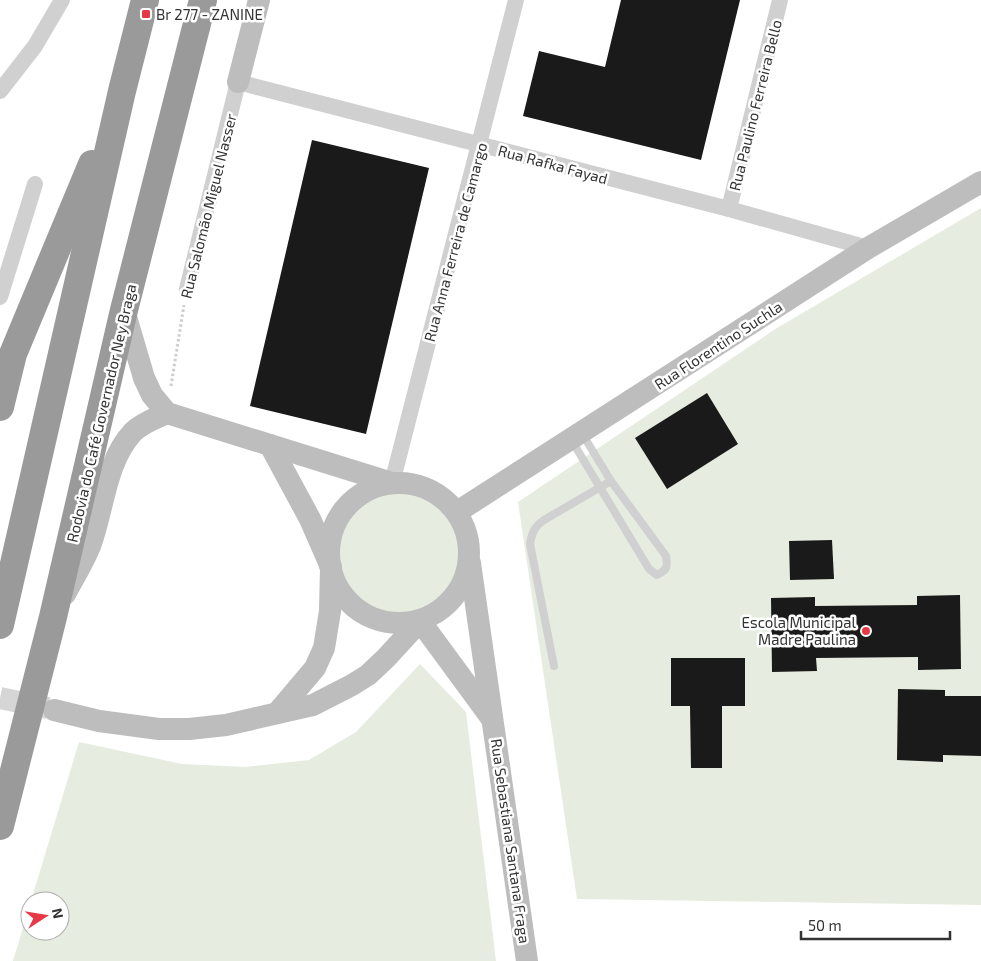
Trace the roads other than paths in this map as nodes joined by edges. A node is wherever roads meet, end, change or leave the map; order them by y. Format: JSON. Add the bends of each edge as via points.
{"nodes":[{"id":1,"x":62,"y":0,"type":"edge"},
{"id":2,"x":145,"y":0,"type":"edge"},
{"id":3,"x":203,"y":0,"type":"edge"},
{"id":4,"x":258,"y":0,"type":"edge"},
{"id":5,"x":516,"y":0,"type":"edge"},
{"id":6,"x":780,"y":0,"type":"edge"},
{"id":7,"x":238,"y":82,"type":"junction"},
{"id":8,"x":0,"y":91,"type":"edge"},
{"id":9,"x":122,"y":91,"type":"junction"},
{"id":10,"x":480,"y":145,"type":"junction"},
{"id":11,"x":981,"y":182,"type":"edge"},
{"id":12,"x":35,"y":184,"type":"dead end"},
{"id":13,"x":729,"y":210,"type":"junction"},
{"id":14,"x":868,"y":248,"type":"junction"},
{"id":15,"x":187,"y":289,"type":"road end"},
{"id":16,"x":0,"y":297,"type":"edge"},
{"id":17,"x":124,"y":310,"type":"junction"},
{"id":18,"x":6,"y":352,"type":"edge"},
{"id":19,"x":0,"y":407,"type":"edge"},
{"id":20,"x":167,"y":413,"type":"junction"},
{"id":21,"x":576,"y":436,"type":"junction"},
{"id":22,"x":270,"y":445,"type":"junction"},
{"id":23,"x":611,"y":481,"type":"junction"},
{"id":24,"x":392,"y":483,"type":"junction"},
{"id":25,"x":600,"y":488,"type":"junction"},
{"id":26,"x":457,"y":512,"type":"junction"},
{"id":27,"x":469,"y":555,"type":"junction"},
{"id":28,"x":331,"y":566,"type":"junction"},
{"id":29,"x":53,"y":617,"type":"junction"},
{"id":30,"x":420,"y":621,"type":"junction"},
{"id":31,"x":0,"y":625,"type":"edge"},
{"id":32,"x":554,"y":666,"type":"dead end"},
{"id":33,"x":54,"y":710,"type":"tunnel mouth"},
{"id":34,"x":278,"y":713,"type":"junction"},
{"id":35,"x":494,"y":722,"type":"junction"},
{"id":36,"x":0,"y":826,"type":"edge"},
{"id":37,"x":528,"y":961,"type":"edge"}],
"edges":[{"from":1,"to":8,"type":"street","via":[[35,46]]},
{"from":2,"to":9,"type":"highway"},
{"from":3,"to":17,"type":"highway","name":"Rodovia do Café Governador Ney Braga"},
{"from":4,"to":7,"type":"main road","name":"Rua Salomão Miguel Nasser"},
{"from":5,"to":10,"type":"street","name":"Rua Anna Ferreira de Camargo"},
{"from":6,"to":13,"type":"street","name":"Rua Paulino Ferreira Bello"},
{"from":7,"to":10,"type":"street","name":"Rua Rafka Fayad"},
{"from":7,"to":15,"type":"street","name":"Rua Salomão Miguel Nasser"},
{"from":9,"to":18,"type":"highway"},
{"from":9,"to":31,"type":"highway"},
{"from":10,"to":13,"type":"street","name":"Rua Rafka Fayad"},
{"from":10,"to":24,"type":"street","name":"Rua Anna Ferreira de Camargo"},
{"from":11,"to":14,"type":"main road","name":"Rua Florentino Suchla"},
{"from":12,"to":16,"type":"street"},
{"from":13,"to":14,"type":"street","name":"Rua Rafka Fayad"},
{"from":14,"to":21,"type":"main road","name":"Rua Florentino Suchla"},
{"from":17,"to":20,"type":"main road","via":[[144,378],[152,395]]},
{"from":17,"to":29,"type":"highway","name":"Rodovia do Café Governador Ney Braga"},
{"from":18,"to":19,"type":"highway"},
{"from":20,"to":22,"type":"main road"},
{"from":20,"to":29,"type":"main road","via":[[135,430],[123,444],[90,546]]},
{"from":21,"to":23,"type":"lane"},
{"from":21,"to":25,"type":"lane"},
{"from":21,"to":26,"type":"main road","name":"Rua Florentino Suchla"},
{"from":22,"to":24,"type":"main road"},
{"from":22,"to":28,"type":"main road"},
{"from":23,"to":25,"type":"lane"},
{"from":23,"to":25,"type":"lane","via":[[666,556],[668,565],[665,571],[657,575],[649,570]]},
{"from":24,"to":26,"type":"main road","via":[[422,487],[436,493]]},
{"from":24,"to":28,"type":"main road","via":[[366,492],[343,511],[331,537]]},
{"from":25,"to":32,"type":"lane","via":[[544,520],[535,526],[531,534],[530,544]]},
{"from":26,"to":27,"type":"main road","via":[[468,540]]},
{"from":27,"to":30,"type":"main road","via":[[463,583],[455,596],[439,611]]},
{"from":27,"to":35,"type":"main road","name":"Rua Sebastiana Santana Fraga"},
{"from":28,"to":30,"type":"main road","via":[[342,594],[363,614],[390,623]]},
{"from":28,"to":34,"type":"main road","via":[[330,611],[324,648],[315,668]]},
{"from":29,"to":36,"type":"highway","name":"Rodovia do Café Governador Ney Braga"},
{"from":30,"to":34,"type":"main road","via":[[386,658],[352,685],[313,706]]},
{"from":30,"to":35,"type":"main road","name":"Rua Sebastiana Santana Fraga"},
{"from":33,"to":34,"type":"main road","via":[[99,721],[159,729],[226,725]]},
{"from":35,"to":37,"type":"main road","name":"Rua Sebastiana Santana Fraga"}]}
